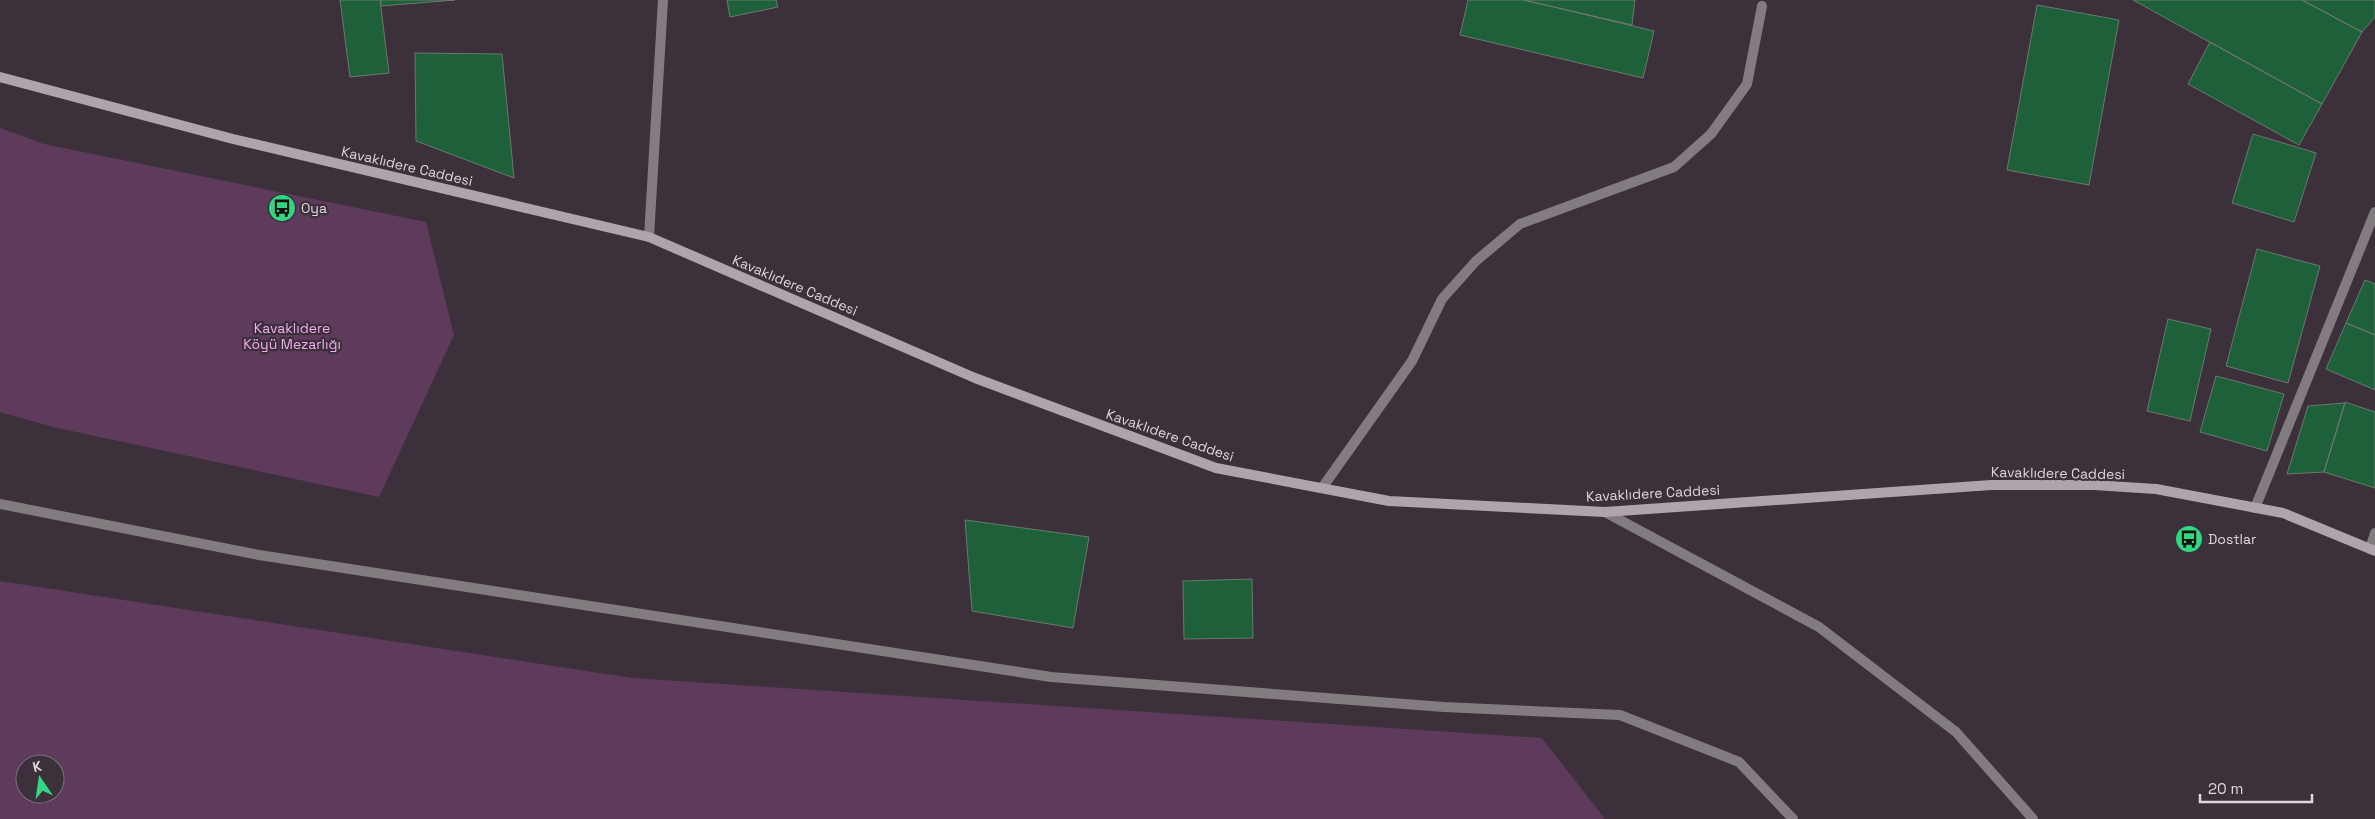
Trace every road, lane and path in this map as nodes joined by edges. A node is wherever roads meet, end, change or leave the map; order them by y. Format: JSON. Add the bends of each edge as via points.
{"nodes":[{"id":1,"x":662,"y":0,"type":"edge"},
{"id":2,"x":1762,"y":6,"type":"dead end"},
{"id":3,"x":0,"y":77,"type":"edge"},
{"id":4,"x":2375,"y":212,"type":"edge"},
{"id":5,"x":649,"y":237,"type":"junction"},
{"id":6,"x":1322,"y":488,"type":"junction"},
{"id":7,"x":0,"y":504,"type":"edge"},
{"id":8,"x":2255,"y":508,"type":"junction"},
{"id":9,"x":1606,"y":512,"type":"junction"},
{"id":10,"x":2375,"y":533,"type":"edge"},
{"id":11,"x":2373,"y":550,"type":"edge"},
{"id":12,"x":1793,"y":819,"type":"edge"},
{"id":13,"x":2033,"y":819,"type":"edge"}],
"edges":[{"from":1,"to":5,"type":"street"},
{"from":2,"to":6,"type":"street","via":[[1747,84],[1711,134],[1674,167],[1520,224],[1476,261],[1442,300],[1412,361]]},
{"from":3,"to":5,"type":"street","name":"Kavaklıdere Caddesi","via":[[233,139]]},
{"from":4,"to":8,"type":"street"},
{"from":5,"to":6,"type":"street","name":"Kavaklıdere Caddesi","via":[[975,378],[1198,462]]},
{"from":6,"to":9,"type":"street","name":"Kavaklıdere Caddesi","via":[[1389,501]]},
{"from":7,"to":12,"type":"street","via":[[259,555],[1051,677],[1444,707],[1620,715],[1738,762]]},
{"from":8,"to":9,"type":"street","name":"Kavaklıdere Caddesi","via":[[2156,489],[2010,485]]},
{"from":8,"to":11,"type":"street","name":"Kavaklıdere Caddesi","via":[[2283,513]]},
{"from":9,"to":13,"type":"street","via":[[1819,626],[1956,732]]},
{"from":10,"to":11,"type":"street"}]}
